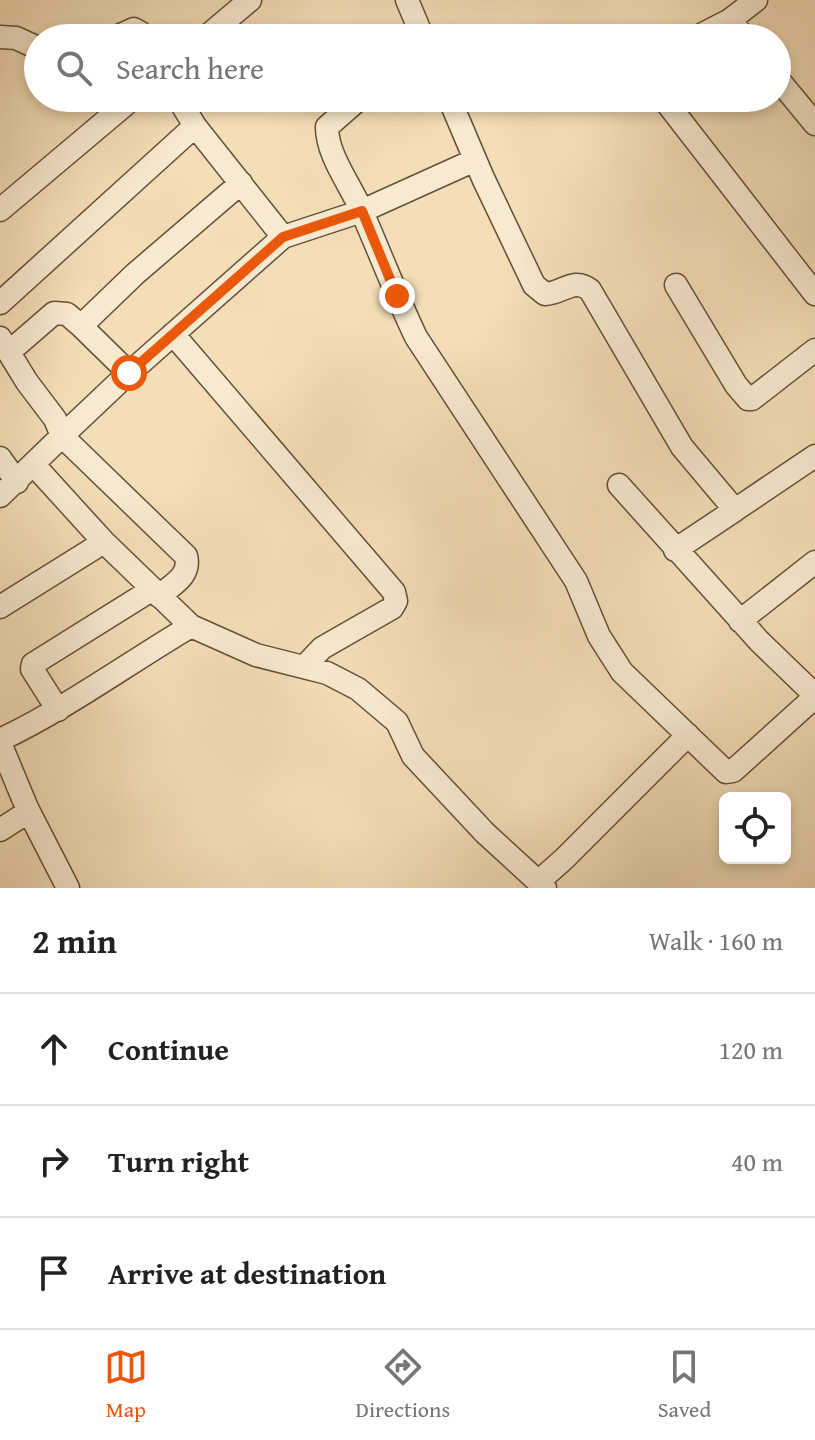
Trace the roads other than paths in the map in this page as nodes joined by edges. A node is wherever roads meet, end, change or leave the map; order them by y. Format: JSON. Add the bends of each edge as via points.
{"nodes":[{"id":1,"x":250,"y":0,"type":"edge"},
{"id":2,"x":407,"y":0,"type":"edge"},
{"id":3,"x":756,"y":0,"type":"edge"},
{"id":4,"x":730,"y":20,"type":"junction"},
{"id":5,"x":222,"y":24,"type":"edge"},
{"id":6,"x":417,"y":24,"type":"edge"},
{"id":7,"x":722,"y":24,"type":"edge"},
{"id":8,"x":733,"y":24,"type":"edge"},
{"id":9,"x":0,"y":37,"type":"edge"},
{"id":10,"x":24,"y":42,"type":"edge"},
{"id":11,"x":791,"y":95,"type":"edge"},
{"id":12,"x":116,"y":112,"type":"edge"},
{"id":13,"x":186,"y":112,"type":"edge"},
{"id":14,"x":343,"y":112,"type":"edge"},
{"id":15,"x":455,"y":112,"type":"edge"},
{"id":16,"x":674,"y":112,"type":"edge"},
{"id":17,"x":815,"y":124,"type":"edge"},
{"id":18,"x":195,"y":126,"type":"junction"},
{"id":19,"x":475,"y":160,"type":"junction"},
{"id":20,"x":241,"y":183,"type":"junction"},
{"id":21,"x":0,"y":210,"type":"edge"},
{"id":22,"x":362,"y":211,"type":"junction"},
{"id":23,"x":283,"y":237,"type":"junction"},
{"id":24,"x":676,"y":285,"type":"dead end"},
{"id":25,"x":815,"y":294,"type":"edge"},
{"id":26,"x":0,"y":303,"type":"edge"},
{"id":27,"x":81,"y":326,"type":"junction"},
{"id":28,"x":173,"y":334,"type":"junction"},
{"id":29,"x":4,"y":345,"type":"edge"},
{"id":30,"x":815,"y":350,"type":"edge"},
{"id":31,"x":129,"y":373,"type":"junction"},
{"id":32,"x":62,"y":436,"type":"junction"},
{"id":33,"x":815,"y":456,"type":"edge"},
{"id":34,"x":0,"y":458,"type":"edge"},
{"id":35,"x":33,"y":464,"type":"junction"},
{"id":36,"x":619,"y":485,"type":"dead end"},
{"id":37,"x":8,"y":489,"type":"edge"},
{"id":38,"x":735,"y":510,"type":"junction"},
{"id":39,"x":104,"y":542,"type":"junction"},
{"id":40,"x":675,"y":550,"type":"junction"},
{"id":41,"x":815,"y":562,"type":"edge"},
{"id":42,"x":156,"y":592,"type":"junction"},
{"id":43,"x":0,"y":607,"type":"edge"},
{"id":44,"x":740,"y":621,"type":"junction"},
{"id":45,"x":191,"y":626,"type":"junction"},
{"id":46,"x":304,"y":667,"type":"junction"},
{"id":47,"x":815,"y":696,"type":"edge"},
{"id":48,"x":58,"y":710,"type":"junction"},
{"id":49,"x":688,"y":735,"type":"junction"},
{"id":50,"x":0,"y":741,"type":"edge"},
{"id":51,"x":28,"y":812,"type":"junction"},
{"id":52,"x":0,"y":830,"type":"edge"},
{"id":53,"x":541,"y":885,"type":"edge"},
{"id":54,"x":68,"y":888,"type":"edge"}],
"edges":[{"from":1,"to":5,"type":"street"},
{"from":2,"to":6,"type":"street"},
{"from":3,"to":4,"type":"street"},
{"from":4,"to":7,"type":"street"},
{"from":4,"to":8,"type":"street"},
{"from":9,"to":10,"type":"street"},
{"from":11,"to":17,"type":"street"},
{"from":12,"to":21,"type":"street"},
{"from":13,"to":18,"type":"street"},
{"from":14,"to":22,"type":"street","via":[[326,132]]},
{"from":15,"to":19,"type":"street"},
{"from":16,"to":25,"type":"street"},
{"from":18,"to":20,"type":"street"},
{"from":18,"to":26,"type":"street"},
{"from":19,"to":22,"type":"street"},
{"from":19,"to":38,"type":"street","via":[[534,285],[545,294],[573,284],[590,290],[682,447]]},
{"from":20,"to":23,"type":"street"},
{"from":20,"to":27,"type":"street"},
{"from":22,"to":23,"type":"street"},
{"from":22,"to":49,"type":"street","via":[[416,337],[576,581],[609,655]]},
{"from":23,"to":28,"type":"street"},
{"from":24,"to":30,"type":"street","via":[[748,399]]},
{"from":27,"to":29,"type":"street","via":[[67,314],[54,313]]},
{"from":27,"to":31,"type":"street"},
{"from":28,"to":31,"type":"street"},
{"from":28,"to":46,"type":"street","via":[[394,592],[392,608],[322,648]]},
{"from":29,"to":32,"type":"street"},
{"from":31,"to":32,"type":"street"},
{"from":32,"to":35,"type":"street"},
{"from":32,"to":42,"type":"street","via":[[186,556],[187,570],[181,578]]},
{"from":33,"to":38,"type":"street"},
{"from":34,"to":37,"type":"street"},
{"from":35,"to":37,"type":"street"},
{"from":35,"to":39,"type":"street"},
{"from":36,"to":40,"type":"street"},
{"from":38,"to":40,"type":"street"},
{"from":39,"to":42,"type":"street"},
{"from":39,"to":43,"type":"street"},
{"from":40,"to":44,"type":"street"},
{"from":41,"to":44,"type":"street"},
{"from":42,"to":45,"type":"street"},
{"from":42,"to":48,"type":"street","via":[[33,664]]},
{"from":44,"to":47,"type":"street"},
{"from":45,"to":46,"type":"street","via":[[256,655]]},
{"from":45,"to":48,"type":"street"},
{"from":46,"to":53,"type":"street","via":[[358,689],[397,722],[413,756]]},
{"from":47,"to":49,"type":"street","via":[[729,772]]},
{"from":48,"to":50,"type":"street"},
{"from":49,"to":53,"type":"street"},
{"from":50,"to":51,"type":"street"},
{"from":51,"to":52,"type":"street"},
{"from":51,"to":54,"type":"street"}]}
